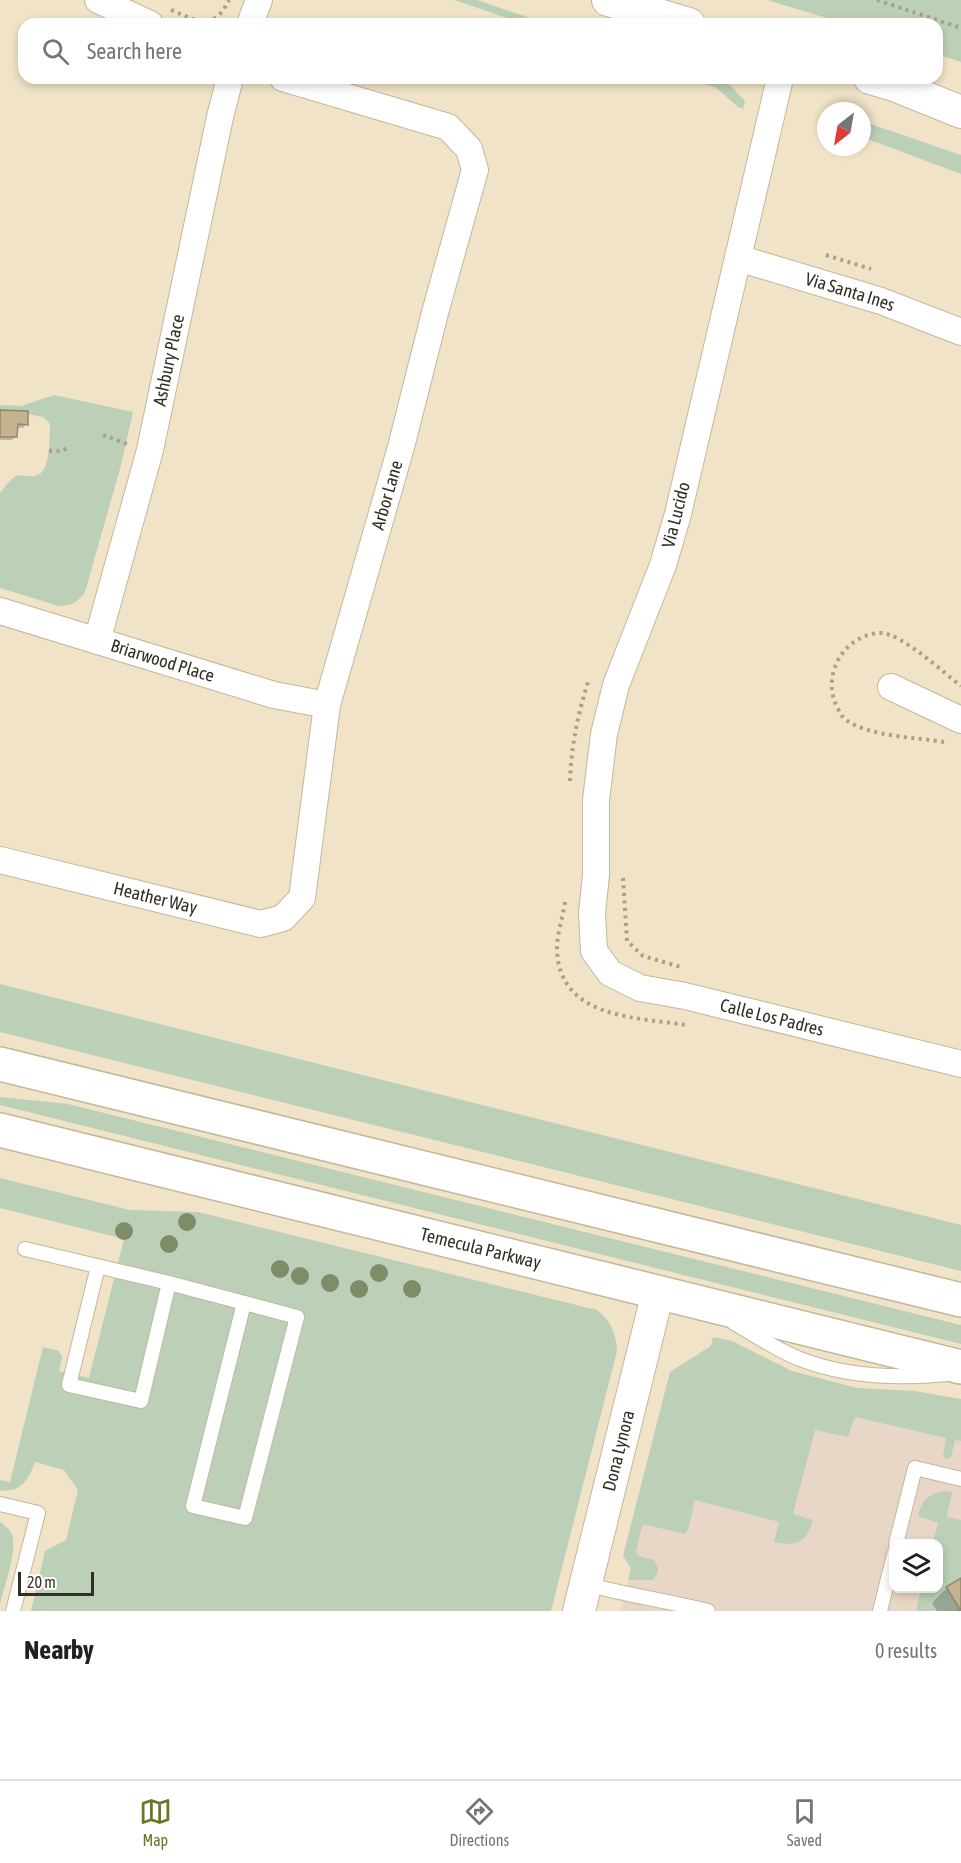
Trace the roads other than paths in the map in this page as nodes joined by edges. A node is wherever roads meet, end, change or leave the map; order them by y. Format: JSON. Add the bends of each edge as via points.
{"nodes":[{"id":1,"x":98,"y":0,"type":"edge"},
{"id":2,"x":259,"y":0,"type":"edge"},
{"id":3,"x":608,"y":0,"type":"edge"},
{"id":4,"x":158,"y":16,"type":"edge"},
{"id":5,"x":252,"y":18,"type":"edge"},
{"id":6,"x":669,"y":18,"type":"edge"},
{"id":7,"x":228,"y":84,"type":"edge"},
{"id":8,"x":305,"y":84,"type":"edge"},
{"id":9,"x":779,"y":84,"type":"edge"},
{"id":10,"x":891,"y":84,"type":"edge"},
{"id":11,"x":961,"y":112,"type":"edge"},
{"id":12,"x":738,"y":258,"type":"junction"},
{"id":13,"x":961,"y":332,"type":"edge"},
{"id":14,"x":0,"y":610,"type":"edge"},
{"id":15,"x":97,"y":641,"type":"junction"},
{"id":16,"x":891,"y":687,"type":"dead end"},
{"id":17,"x":327,"y":705,"type":"junction"},
{"id":18,"x":961,"y":720,"type":"edge"},
{"id":19,"x":0,"y":860,"type":"edge"},
{"id":20,"x":302,"y":898,"type":"joint"},
{"id":21,"x":594,"y":951,"type":"joint"},
{"id":22,"x":0,"y":1064,"type":"edge"},
{"id":23,"x":961,"y":1065,"type":"edge"},
{"id":24,"x":0,"y":1130,"type":"edge"},
{"id":25,"x":25,"y":1249,"type":"dead end"},
{"id":26,"x":98,"y":1266,"type":"junction"},
{"id":27,"x":169,"y":1284,"type":"junction"},
{"id":28,"x":658,"y":1292,"type":"junction"},
{"id":29,"x":693,"y":1300,"type":"junction"},
{"id":30,"x":961,"y":1300,"type":"edge"},
{"id":31,"x":244,"y":1303,"type":"junction"},
{"id":32,"x":961,"y":1366,"type":"edge"},
{"id":33,"x":961,"y":1373,"type":"edge"},
{"id":34,"x":961,"y":1479,"type":"edge"},
{"id":35,"x":0,"y":1504,"type":"edge"},
{"id":36,"x":897,"y":1539,"type":"edge"},
{"id":37,"x":889,"y":1575,"type":"edge"},
{"id":38,"x":582,"y":1597,"type":"edge"},
{"id":39,"x":13,"y":1611,"type":"edge"},
{"id":40,"x":708,"y":1611,"type":"edge"},
{"id":41,"x":880,"y":1611,"type":"edge"}],
"edges":[{"from":1,"to":4,"type":"street"},
{"from":2,"to":5,"type":"street"},
{"from":3,"to":6,"type":"street"},
{"from":7,"to":15,"type":"street","name":"Ashbury Place","via":[[150,450]]},
{"from":8,"to":17,"type":"street","name":"Arbor Lane","via":[[447,127],[469,149],[475,170]]},
{"from":9,"to":12,"type":"street","name":"Via Lucido"},
{"from":10,"to":11,"type":"street"},
{"from":12,"to":13,"type":"street","name":"Via Santa Ines","via":[[881,301]]},
{"from":12,"to":21,"type":"street","name":"Via Lucido","via":[[678,514],[663,565],[616,685],[604,734],[596,800]]},
{"from":14,"to":15,"type":"street","name":"Briarwood Place"},
{"from":15,"to":17,"type":"street","name":"Briarwood Place","via":[[274,695]]},
{"from":16,"to":18,"type":"street"},
{"from":17,"to":20,"type":"street","name":"Arbor Lane"},
{"from":19,"to":20,"type":"street","name":"Heather Way","via":[[261,924],[283,918]]},
{"from":21,"to":23,"type":"street","name":"Calle Los Padres","via":[[610,974],[640,988]]},
{"from":22,"to":30,"type":"main road"},
{"from":24,"to":28,"type":"main road","name":"Temecula Parkway"},
{"from":25,"to":26,"type":"lane"},
{"from":26,"to":27,"type":"lane"},
{"from":26,"to":27,"type":"lane","via":[[69,1385],[141,1401]]},
{"from":27,"to":31,"type":"lane"},
{"from":28,"to":29,"type":"main road","name":"Temecula Parkway"},
{"from":28,"to":38,"type":"street","name":"Dona Lynora"},
{"from":29,"to":32,"type":"main road","name":"Temecula Parkway"},
{"from":29,"to":33,"type":"lane","via":[[798,1359],[829,1368],[911,1377]]},
{"from":31,"to":31,"type":"lane","via":[[297,1317],[245,1518],[193,1506]]},
{"from":34,"to":36,"type":"lane","via":[[915,1468]]},
{"from":35,"to":39,"type":"lane","via":[[38,1513]]},
{"from":37,"to":41,"type":"lane"},
{"from":38,"to":40,"type":"lane","via":[[615,1592]]}]}
